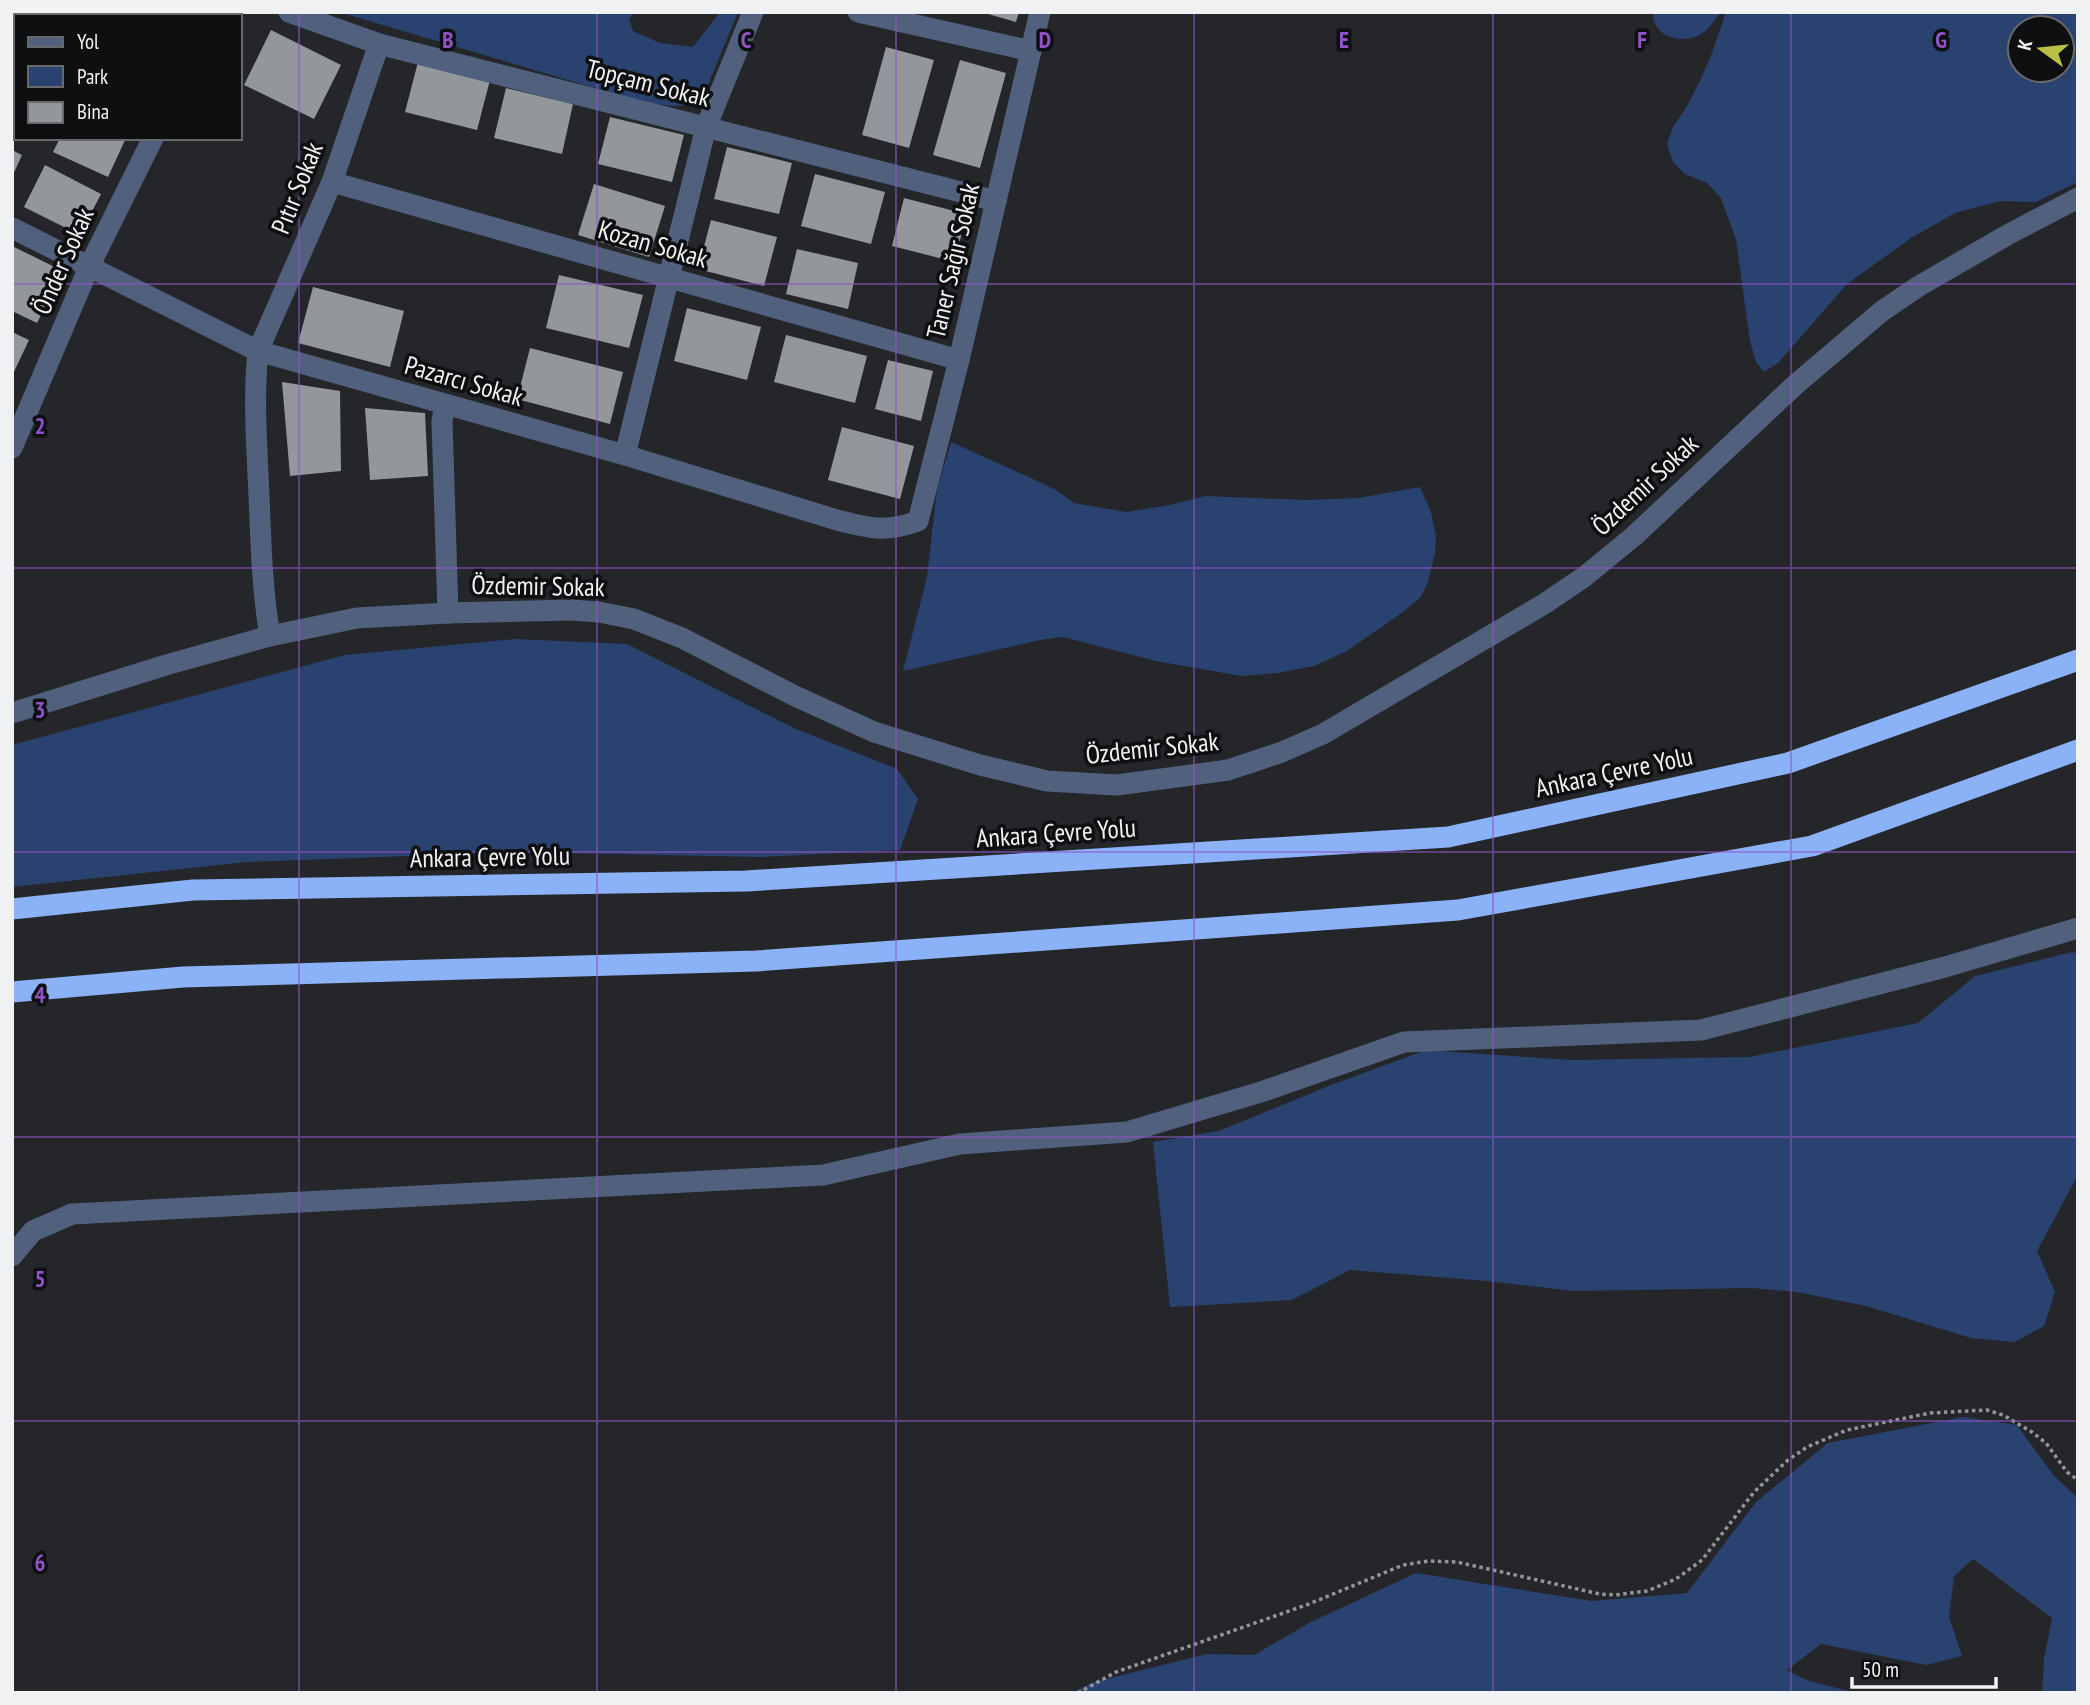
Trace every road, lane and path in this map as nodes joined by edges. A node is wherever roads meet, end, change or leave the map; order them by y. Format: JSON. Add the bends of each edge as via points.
{"nodes":[{"id":1,"x":289,"y":12,"type":"edge"},
{"id":2,"x":753,"y":12,"type":"edge"},
{"id":3,"x":858,"y":12,"type":"edge"},
{"id":4,"x":1040,"y":12,"type":"edge"},
{"id":5,"x":379,"y":44,"type":"junction"},
{"id":6,"x":1031,"y":51,"type":"junction"},
{"id":7,"x":706,"y":127,"type":"junction"},
{"id":8,"x":152,"y":140,"type":"edge"},
{"id":9,"x":332,"y":182,"type":"junction"},
{"id":10,"x":2078,"y":198,"type":"edge"},
{"id":11,"x":996,"y":201,"type":"junction"},
{"id":12,"x":12,"y":228,"type":"edge"},
{"id":13,"x":89,"y":267,"type":"junction"},
{"id":14,"x":669,"y":278,"type":"junction"},
{"id":15,"x":258,"y":351,"type":"junction"},
{"id":16,"x":959,"y":359,"type":"junction"},
{"id":17,"x":445,"y":405,"type":"junction"},
{"id":18,"x":12,"y":448,"type":"edge"},
{"id":19,"x":625,"y":455,"type":"junction"},
{"id":20,"x":918,"y":521,"type":"joint"},
{"id":21,"x":448,"y":613,"type":"junction"},
{"id":22,"x":270,"y":636,"type":"junction"},
{"id":23,"x":2078,"y":660,"type":"edge"},
{"id":24,"x":12,"y":713,"type":"edge"},
{"id":25,"x":2078,"y":750,"type":"edge"},
{"id":26,"x":12,"y":909,"type":"edge"},
{"id":27,"x":2078,"y":928,"type":"edge"},
{"id":28,"x":12,"y":992,"type":"edge"},
{"id":29,"x":12,"y":1256,"type":"edge"},
{"id":30,"x":2078,"y":1480,"type":"edge"},
{"id":31,"x":1078,"y":1693,"type":"edge"}],
"edges":[{"from":1,"to":5,"type":"street","name":"Topçam Sokak"},
{"from":2,"to":7,"type":"street"},
{"from":3,"to":6,"type":"street"},
{"from":4,"to":6,"type":"street","name":"Taner Sağır Sokak"},
{"from":5,"to":7,"type":"street","name":"Topçam Sokak"},
{"from":5,"to":9,"type":"street","name":"Pıtır Sokak"},
{"from":6,"to":11,"type":"street","name":"Taner Sağır Sokak"},
{"from":7,"to":11,"type":"street","name":"Topçam Sokak"},
{"from":7,"to":14,"type":"street"},
{"from":8,"to":13,"type":"street","name":"Önder Sokak"},
{"from":9,"to":14,"type":"street","name":"Kozan Sokak"},
{"from":9,"to":15,"type":"street","name":"Pıtır Sokak"},
{"from":10,"to":21,"type":"street","name":"Özdemir Sokak","via":[[1882,311],[1795,384],[1584,578],[1335,728],[1228,769],[1117,785],[1047,781],[874,732],[634,619],[571,610]]},
{"from":11,"to":16,"type":"street","name":"Taner Sağır Sokak"},
{"from":12,"to":13,"type":"street","name":"Pazarcı Sokak"},
{"from":13,"to":15,"type":"street","name":"Pazarcı Sokak"},
{"from":13,"to":18,"type":"street","name":"Önder Sokak"},
{"from":14,"to":16,"type":"street","name":"Kozan Sokak"},
{"from":14,"to":19,"type":"street"},
{"from":15,"to":17,"type":"street","name":"Pazarcı Sokak"},
{"from":15,"to":22,"type":"street","name":"Pıtır Sokak","via":[[256,432],[264,603]]},
{"from":16,"to":20,"type":"street","name":"Taner Sağır Sokak"},
{"from":17,"to":19,"type":"street","name":"Pazarcı Sokak"},
{"from":17,"to":21,"type":"street"},
{"from":19,"to":20,"type":"street","name":"Pazarcı Sokak","via":[[870,528],[895,529]]},
{"from":21,"to":22,"type":"street","name":"Özdemir Sokak","via":[[357,618]]},
{"from":22,"to":24,"type":"street","name":"Özdemir Sokak"},
{"from":23,"to":26,"type":"highway","name":"Ankara Çevre Yolu","via":[[1788,763],[1448,837],[746,881],[193,890]]},
{"from":25,"to":28,"type":"highway","via":[[1812,846],[1458,910],[756,961],[183,977]]},
{"from":27,"to":29,"type":"street","via":[[1701,1030],[1404,1042],[1127,1132],[960,1144],[823,1175],[72,1214],[33,1231]]},
{"from":30,"to":31,"type":"path","via":[[2032,1432],[1987,1410],[1930,1413],[1847,1430],[1788,1460],[1754,1492],[1702,1560],[1661,1586],[1631,1594],[1600,1594],[1457,1562],[1416,1562],[1116,1672]]}]}
